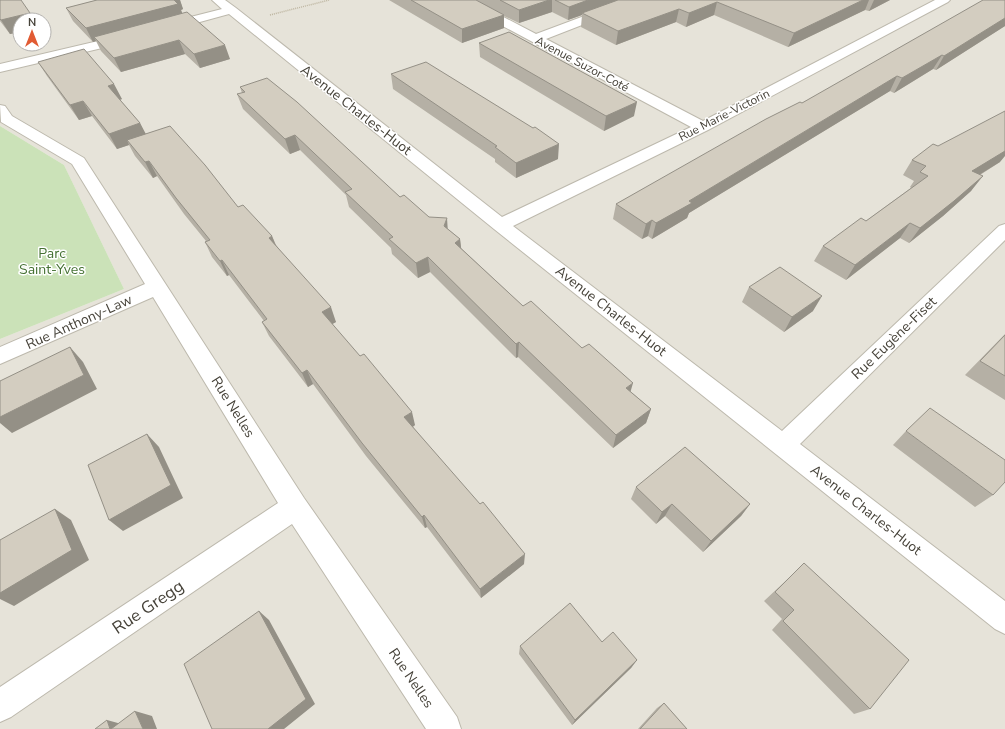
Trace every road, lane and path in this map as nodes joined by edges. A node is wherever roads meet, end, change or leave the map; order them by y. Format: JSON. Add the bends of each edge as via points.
{"nodes":[{"id":1,"x":330,"y":0,"type":"edge"},
{"id":2,"x":462,"y":0,"type":"edge"},
{"id":3,"x":637,"y":0,"type":"edge"},
{"id":4,"x":944,"y":0,"type":"edge"},
{"id":5,"x":231,"y":10,"type":"edge"},
{"id":6,"x":155,"y":30,"type":"edge"},
{"id":7,"x":140,"y":34,"type":"edge"},
{"id":8,"x":535,"y":39,"type":"junction"},
{"id":9,"x":0,"y":68,"type":"edge"},
{"id":10,"x":0,"y":108,"type":"edge"},
{"id":11,"x":703,"y":127,"type":"junction"},
{"id":12,"x":500,"y":225,"type":"junction"},
{"id":13,"x":1005,"y":230,"type":"edge"},
{"id":14,"x":157,"y":287,"type":"junction"},
{"id":15,"x":0,"y":356,"type":"edge"},
{"id":16,"x":783,"y":446,"type":"junction"},
{"id":17,"x":295,"y":507,"type":"junction"},
{"id":18,"x":1005,"y":619,"type":"edge"},
{"id":19,"x":0,"y":706,"type":"edge"},
{"id":20,"x":445,"y":729,"type":"edge"}],
"edges":[{"from":1,"to":5,"type":"path"},
{"from":2,"to":8,"type":"street","name":"Avenue Suzor-Coté"},
{"from":3,"to":8,"type":"street"},
{"from":4,"to":11,"type":"street","name":"Rue Marie-Victorin"},
{"from":5,"to":6,"type":"street"},
{"from":5,"to":12,"type":"street","name":"Avenue Charles-Huot"},
{"from":7,"to":9,"type":"street"},
{"from":8,"to":11,"type":"street","name":"Avenue Suzor-Coté"},
{"from":10,"to":14,"type":"street","name":"Rue Nelles","via":[[6,119],[78,161]]},
{"from":11,"to":12,"type":"street","name":"Rue Marie-Victorin"},
{"from":12,"to":16,"type":"street","name":"Avenue Charles-Huot"},
{"from":13,"to":16,"type":"street","name":"Rue Eugène-Fiset"},
{"from":14,"to":15,"type":"street","name":"Rue Anthony-Law"},
{"from":14,"to":17,"type":"street","name":"Rue Nelles"},
{"from":16,"to":18,"type":"street","name":"Avenue Charles-Huot"},
{"from":17,"to":19,"type":"street","name":"Rue Gregg"},
{"from":17,"to":20,"type":"street","name":"Rue Nelles"}]}
